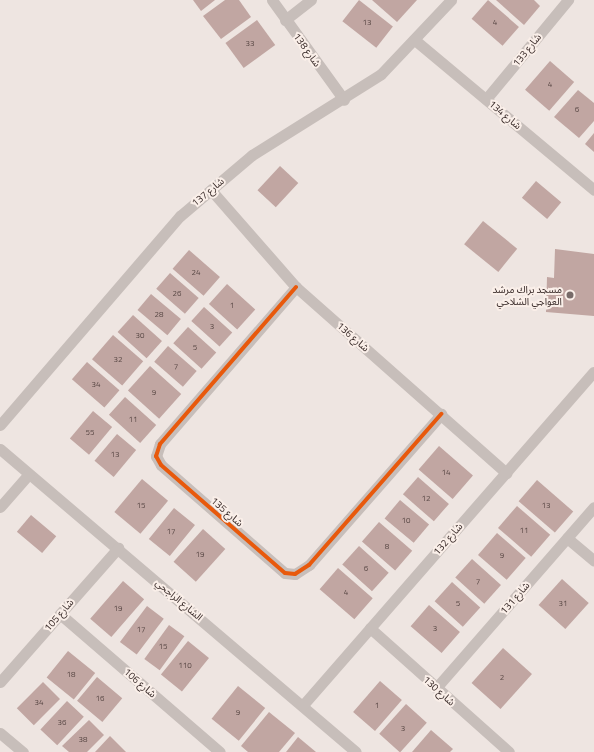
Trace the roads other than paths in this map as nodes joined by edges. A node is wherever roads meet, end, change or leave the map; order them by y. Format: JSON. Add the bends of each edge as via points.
{"nodes":[{"id":1,"x":272,"y":0,"type":"edge"},
{"id":2,"x":311,"y":0,"type":"edge"},
{"id":3,"x":451,"y":0,"type":"edge"},
{"id":4,"x":568,"y":0,"type":"edge"},
{"id":5,"x":285,"y":20,"type":"junction"},
{"id":6,"x":416,"y":41,"type":"junction"},
{"id":7,"x":486,"y":99,"type":"junction"},
{"id":8,"x":344,"y":100,"type":"junction"},
{"id":9,"x":211,"y":190,"type":"junction"},
{"id":10,"x":594,"y":190,"type":"edge"},
{"id":11,"x":296,"y":287,"type":"junction"},
{"id":12,"x":594,"y":372,"type":"edge"},
{"id":13,"x":441,"y":414,"type":"junction"},
{"id":14,"x":0,"y":426,"type":"edge"},
{"id":15,"x":0,"y":449,"type":"edge"},
{"id":16,"x":506,"y":473,"type":"junction"},
{"id":17,"x":28,"y":476,"type":"junction"},
{"id":18,"x":0,"y":507,"type":"edge"},
{"id":19,"x":594,"y":507,"type":"edge"},
{"id":20,"x":567,"y":538,"type":"junction"},
{"id":21,"x":118,"y":548,"type":"junction"},
{"id":22,"x":594,"y":561,"type":"edge"},
{"id":23,"x":60,"y":614,"type":"junction"},
{"id":24,"x":370,"y":628,"type":"junction"},
{"id":25,"x":0,"y":682,"type":"edge"},
{"id":26,"x":436,"y":688,"type":"junction"},
{"id":27,"x":303,"y":705,"type":"junction"},
{"id":28,"x":0,"y":732,"type":"edge"},
{"id":29,"x":22,"y":752,"type":"edge"},
{"id":30,"x":220,"y":752,"type":"edge"},
{"id":31,"x":356,"y":752,"type":"edge"},
{"id":32,"x":509,"y":752,"type":"edge"}],
"edges":[{"from":1,"to":5,"type":"street","name":"شارع 138"},
{"from":2,"to":5,"type":"street"},
{"from":3,"to":6,"type":"street","name":"شارع 137"},
{"from":4,"to":7,"type":"street","name":"شارع 133"},
{"from":5,"to":8,"type":"street","name":"شارع 138"},
{"from":6,"to":7,"type":"street","name":"شارع 134"},
{"from":6,"to":8,"type":"street","name":"شارع 137","via":[[381,74]]},
{"from":7,"to":10,"type":"street","name":"شارع 134"},
{"from":8,"to":9,"type":"street","name":"شارع 137","via":[[252,155]]},
{"from":9,"to":11,"type":"street","name":"شارع 136"},
{"from":9,"to":14,"type":"street","name":"شارع 137","via":[[180,216]]},
{"from":11,"to":13,"type":"street","name":"شارع 136"},
{"from":11,"to":13,"type":"street","name":"شارع 135","via":[[160,444],[156,456],[173,475],[285,573],[295,574],[309,565]]},
{"from":12,"to":16,"type":"street","name":"شارع 132"},
{"from":13,"to":16,"type":"street","name":"شارع 136"},
{"from":15,"to":17,"type":"street","name":"الشارع الراجحي"},
{"from":16,"to":24,"type":"street","name":"شارع 132"},
{"from":17,"to":18,"type":"street"},
{"from":17,"to":21,"type":"street","name":"الشارع الراجحي"},
{"from":19,"to":20,"type":"street","name":"شارع 131"},
{"from":20,"to":22,"type":"street"},
{"from":20,"to":26,"type":"street","name":"شارع 131"},
{"from":21,"to":23,"type":"street","name":"شارع 105"},
{"from":21,"to":27,"type":"street","name":"الشارع الراجحي"},
{"from":23,"to":25,"type":"street","name":"شارع 105"},
{"from":23,"to":30,"type":"street","name":"شارع 106"},
{"from":24,"to":26,"type":"street","name":"شارع 130"},
{"from":24,"to":27,"type":"street","name":"شارع 132"},
{"from":26,"to":32,"type":"street","name":"شارع 130"},
{"from":27,"to":31,"type":"street","name":"الشارع الراجحي"},
{"from":28,"to":29,"type":"street"}]}
